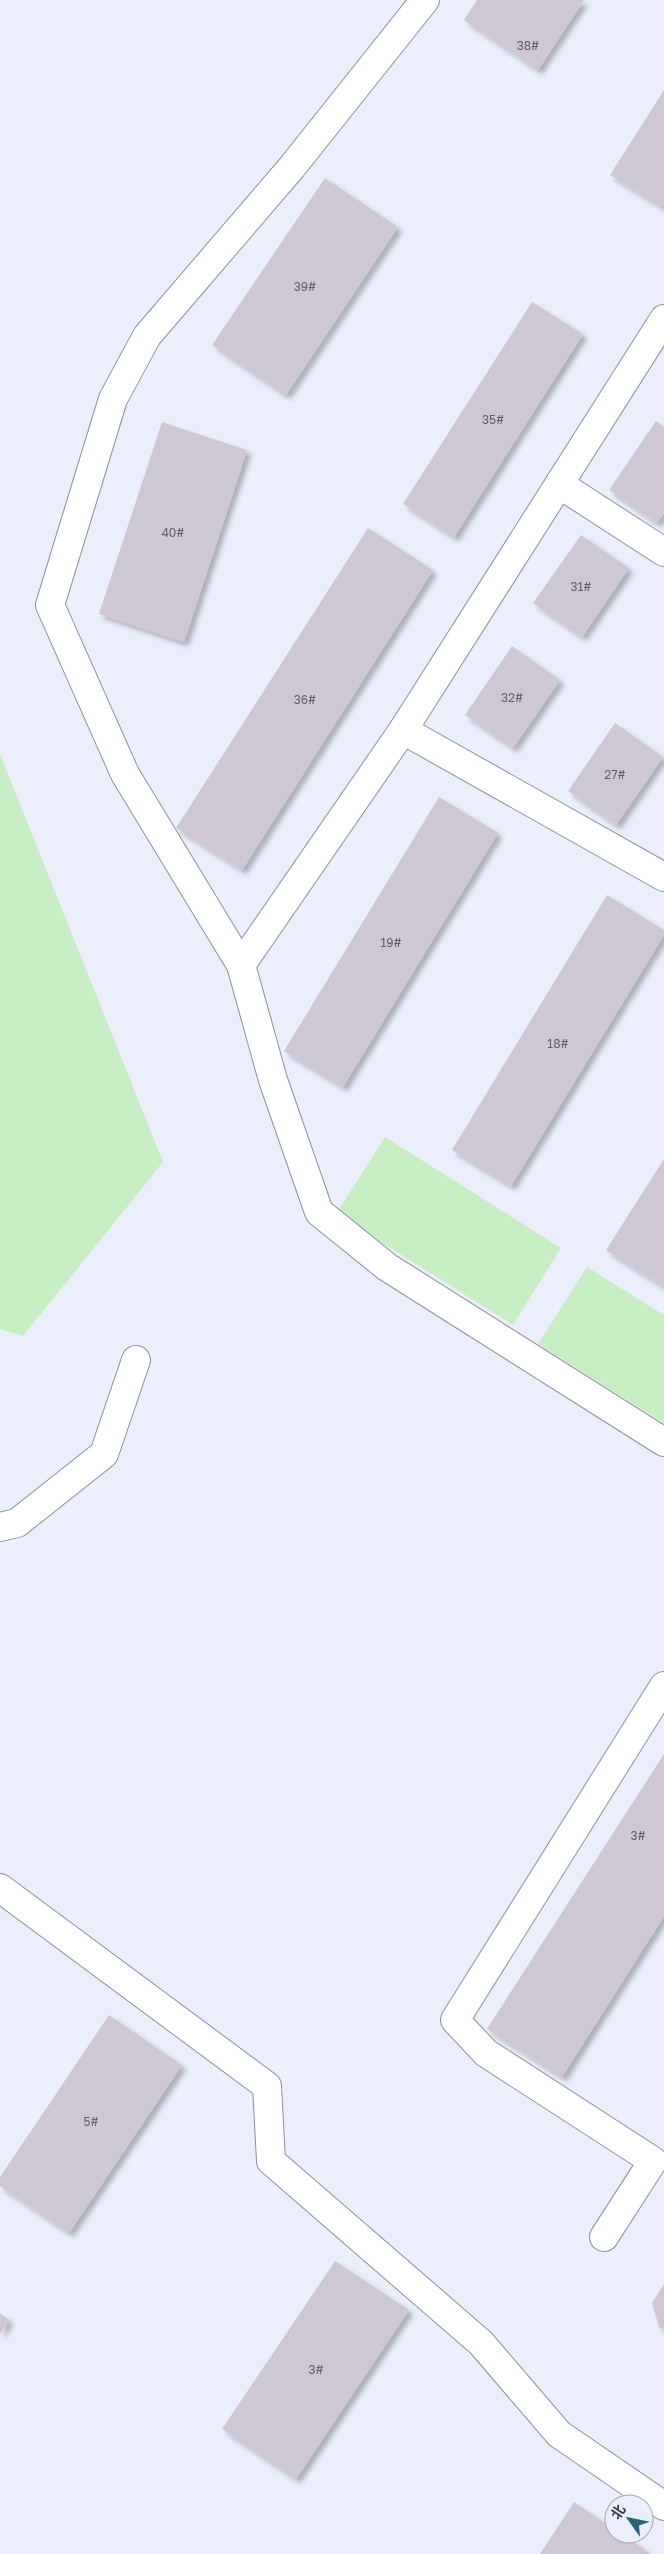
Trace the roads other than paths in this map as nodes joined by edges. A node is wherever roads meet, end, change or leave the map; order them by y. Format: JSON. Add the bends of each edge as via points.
{"nodes":[{"id":1,"x":425,"y":0,"type":"edge"},
{"id":2,"x":664,"y":319,"type":"edge"},
{"id":3,"x":559,"y":484,"type":"junction"},
{"id":4,"x":664,"y":552,"type":"edge"},
{"id":5,"x":403,"y":730,"type":"junction"},
{"id":6,"x":664,"y":877,"type":"edge"},
{"id":7,"x":241,"y":965,"type":"junction"},
{"id":8,"x":136,"y":1360,"type":"dead end"},
{"id":9,"x":664,"y":1442,"type":"edge"},
{"id":10,"x":0,"y":1527,"type":"edge"},
{"id":11,"x":664,"y":1686,"type":"edge"},
{"id":12,"x":0,"y":1888,"type":"edge"},
{"id":13,"x":604,"y":2237,"type":"dead end"},
{"id":14,"x":664,"y":2506,"type":"edge"}],
"edges":[{"from":1,"to":7,"type":"street","via":[[292,167],[147,336],[113,400],[50,605],[124,774]]},
{"from":2,"to":3,"type":"street"},
{"from":3,"to":4,"type":"street"},
{"from":3,"to":5,"type":"street"},
{"from":5,"to":6,"type":"street"},
{"from":5,"to":7,"type":"street"},
{"from":7,"to":9,"type":"street","via":[[273,1080],[319,1212],[387,1267]]},
{"from":8,"to":10,"type":"street","via":[[104,1454],[17,1523]]},
{"from":11,"to":13,"type":"street","via":[[455,2020],[486,2053],[653,2161]]},
{"from":12,"to":14,"type":"street","via":[[267,2086],[270,2162],[481,2343],[559,2434]]}]}
